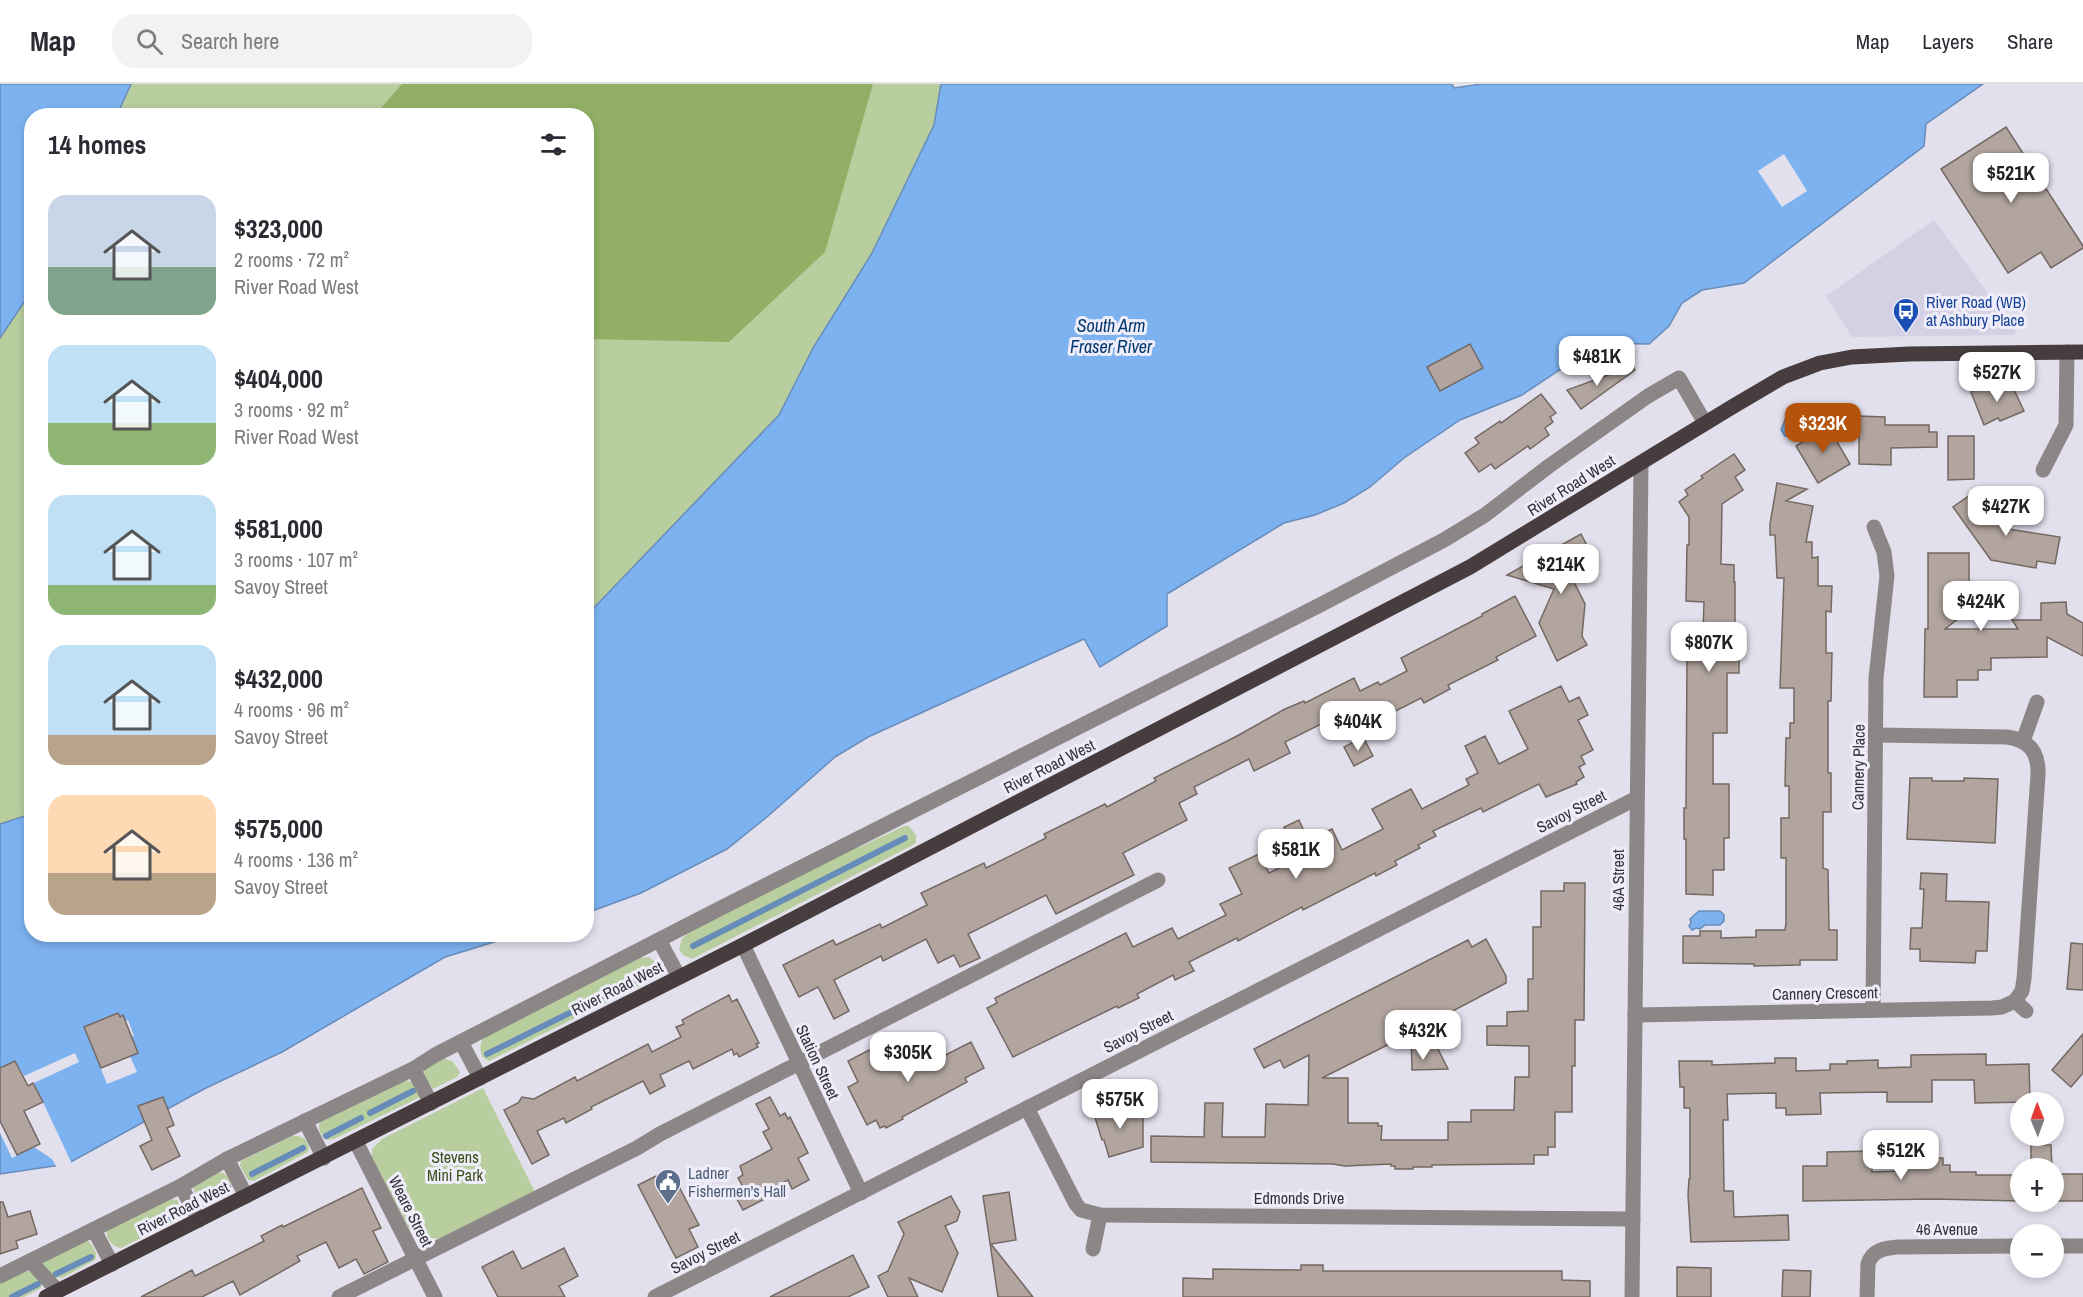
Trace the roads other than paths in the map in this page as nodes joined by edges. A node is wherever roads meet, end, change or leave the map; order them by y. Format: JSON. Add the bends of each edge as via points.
{"nodes":[{"id":1,"x":2067,"y":352,"type":"junction"},
{"id":2,"x":2083,"y":352,"type":"edge"},
{"id":3,"x":1705,"y":423,"type":"junction"},
{"id":4,"x":1641,"y":463,"type":"junction"},
{"id":5,"x":2043,"y":470,"type":"dead end"},
{"id":6,"x":1874,"y":527,"type":"dead end"},
{"id":7,"x":2037,"y":702,"type":"dead end"},
{"id":8,"x":1876,"y":735,"type":"junction"},
{"id":9,"x":2023,"y":741,"type":"junction"},
{"id":10,"x":1637,"y":798,"type":"junction"},
{"id":11,"x":1158,"y":880,"type":"dead end"},
{"id":12,"x":659,"y":940,"type":"junction"},
{"id":13,"x":743,"y":945,"type":"junction"},
{"id":14,"x":679,"y":977,"type":"junction"},
{"id":15,"x":1873,"y":1010,"type":"junction"},
{"id":16,"x":1635,"y":1015,"type":"junction"},
{"id":17,"x":461,"y":1042,"type":"junction"},
{"id":18,"x":798,"y":1064,"type":"junction"},
{"id":19,"x":413,"y":1069,"type":"junction"},
{"id":20,"x":480,"y":1078,"type":"junction"},
{"id":21,"x":431,"y":1103,"type":"junction"},
{"id":22,"x":1027,"y":1108,"type":"junction"},
{"id":23,"x":305,"y":1121,"type":"junction"},
{"id":24,"x":356,"y":1142,"type":"junction"},
{"id":25,"x":227,"y":1158,"type":"junction"},
{"id":26,"x":324,"y":1158,"type":"junction"},
{"id":27,"x":181,"y":1186,"type":"junction"},
{"id":28,"x":861,"y":1193,"type":"junction"},
{"id":29,"x":246,"y":1196,"type":"junction"},
{"id":30,"x":1100,"y":1215,"type":"junction"},
{"id":31,"x":1633,"y":1219,"type":"junction"},
{"id":32,"x":199,"y":1220,"type":"junction"},
{"id":33,"x":94,"y":1230,"type":"junction"},
{"id":34,"x":2010,"y":1246,"type":"edge"},
{"id":35,"x":2064,"y":1246,"type":"edge"},
{"id":36,"x":2083,"y":1246,"type":"edge"},
{"id":37,"x":1093,"y":1249,"type":"dead end"},
{"id":38,"x":415,"y":1258,"type":"junction"},
{"id":39,"x":30,"y":1261,"type":"junction"},
{"id":40,"x":112,"y":1264,"type":"junction"},
{"id":41,"x":0,"y":1276,"type":"edge"},
{"id":42,"x":52,"y":1294,"type":"edge"},
{"id":43,"x":339,"y":1297,"type":"edge"},
{"id":44,"x":435,"y":1297,"type":"edge"},
{"id":45,"x":656,"y":1297,"type":"edge"},
{"id":46,"x":1632,"y":1297,"type":"edge"},
{"id":47,"x":1867,"y":1297,"type":"edge"}],
"edges":[{"from":1,"to":2,"type":"main road","name":"River Road West"},
{"from":1,"to":3,"type":"main road","name":"River Road West","via":[[1899,354],[1834,360],[1783,377]]},
{"from":1,"to":5,"type":"street","via":[[2066,425]]},
{"from":3,"to":4,"type":"main road","name":"River Road West"},
{"from":3,"to":12,"type":"street","via":[[1679,378],[1444,540]]},
{"from":4,"to":10,"type":"street","name":"46A Street"},
{"from":4,"to":13,"type":"main road","name":"River Road West","via":[[1470,567]]},
{"from":6,"to":8,"type":"street","name":"Cannery Place","via":[[1884,552],[1887,576],[1877,650]]},
{"from":7,"to":9,"type":"street"},
{"from":8,"to":9,"type":"street","via":[[1995,736]]},
{"from":8,"to":15,"type":"street","name":"Cannery Place"},
{"from":9,"to":15,"type":"street","name":"Cannery Crescent","via":[[2035,752],[2039,767],[2021,1006]]},
{"from":10,"to":16,"type":"street","name":"46A Street"},
{"from":10,"to":22,"type":"street","name":"Savoy Street"},
{"from":11,"to":18,"type":"street"},
{"from":12,"to":14,"type":"street"},
{"from":12,"to":17,"type":"street"},
{"from":13,"to":14,"type":"main road","name":"River Road West"},
{"from":13,"to":18,"type":"street","name":"Station Street"},
{"from":14,"to":20,"type":"main road","name":"River Road West"},
{"from":15,"to":16,"type":"street","name":"Cannery Crescent"},
{"from":16,"to":31,"type":"street","name":"46A Street"},
{"from":17,"to":19,"type":"street"},
{"from":17,"to":20,"type":"street"},
{"from":18,"to":28,"type":"street","name":"Station Street"},
{"from":18,"to":38,"type":"street"},
{"from":19,"to":21,"type":"street"},
{"from":19,"to":23,"type":"street"},
{"from":20,"to":21,"type":"main road","name":"River Road West"},
{"from":21,"to":24,"type":"main road","name":"River Road West"},
{"from":22,"to":28,"type":"street","name":"Savoy Street"},
{"from":22,"to":30,"type":"street","name":"Edmonds Drive","via":[[1076,1204],[1081,1210]]},
{"from":23,"to":25,"type":"street"},
{"from":23,"to":26,"type":"street"},
{"from":24,"to":26,"type":"main road","name":"River Road West"},
{"from":24,"to":38,"type":"street","name":"Weare Street"},
{"from":25,"to":27,"type":"street"},
{"from":25,"to":29,"type":"street"},
{"from":26,"to":29,"type":"main road","name":"River Road West"},
{"from":27,"to":32,"type":"street"},
{"from":27,"to":33,"type":"street"},
{"from":28,"to":45,"type":"street","name":"Savoy Street"},
{"from":29,"to":32,"type":"main road","name":"River Road West"},
{"from":30,"to":31,"type":"street","name":"Edmonds Drive"},
{"from":30,"to":37,"type":"street"},
{"from":31,"to":46,"type":"street","name":"46A Street"},
{"from":32,"to":40,"type":"main road","name":"River Road West"},
{"from":33,"to":39,"type":"street"},
{"from":33,"to":40,"type":"street"},
{"from":34,"to":47,"type":"street","name":"46 Avenue","via":[[1880,1250],[1870,1258]]},
{"from":35,"to":36,"type":"street"},
{"from":38,"to":43,"type":"street"},
{"from":38,"to":44,"type":"street","name":"Weare Street"},
{"from":39,"to":41,"type":"street"},
{"from":39,"to":42,"type":"street"},
{"from":40,"to":42,"type":"main road","name":"River Road West"}]}
